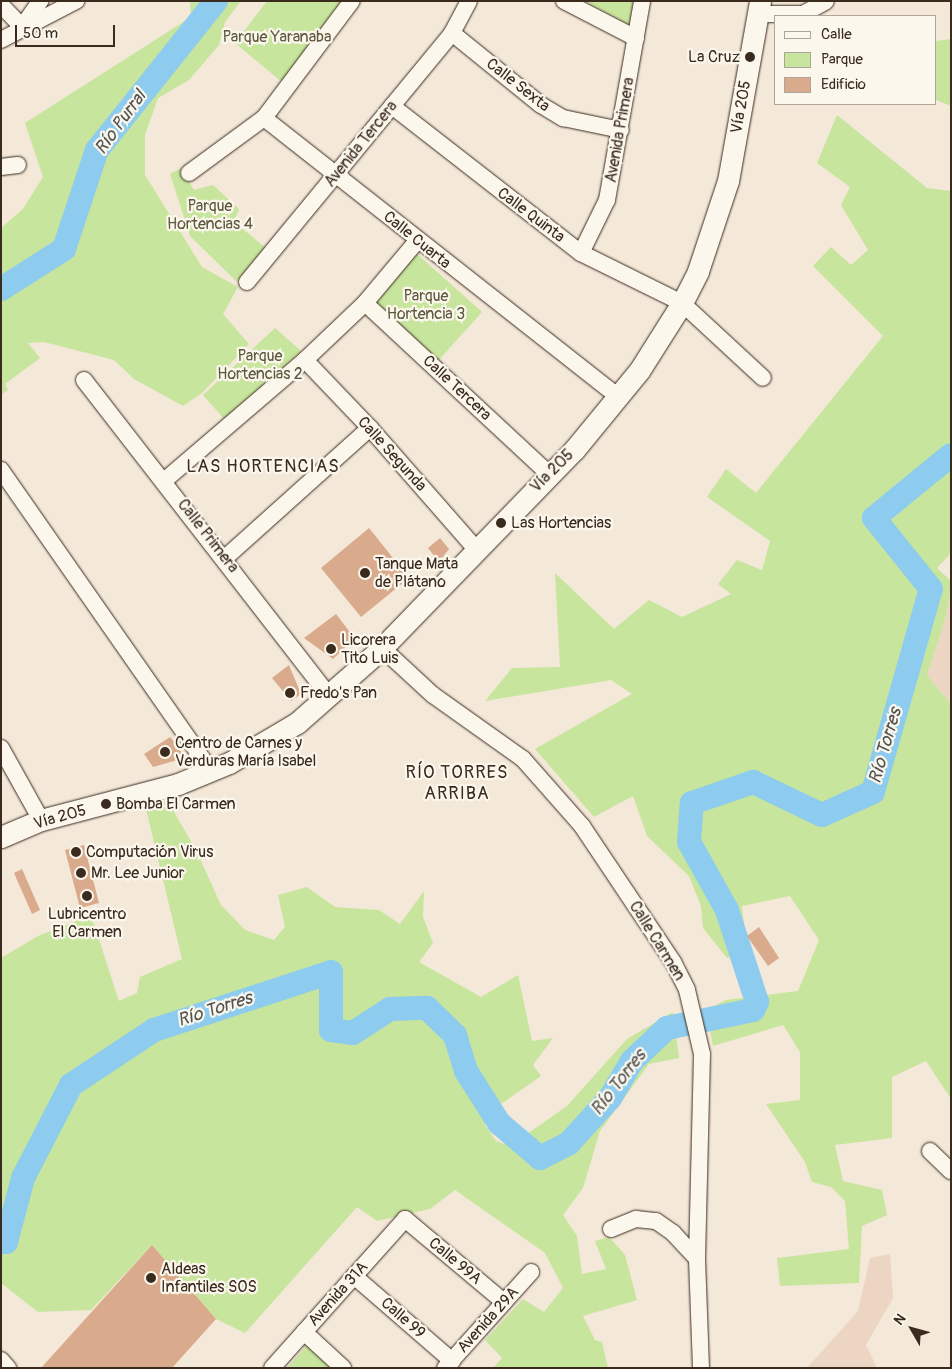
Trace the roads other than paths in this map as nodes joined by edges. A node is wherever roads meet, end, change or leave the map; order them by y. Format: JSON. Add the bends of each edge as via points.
{"nodes":[{"id":1,"x":40,"y":1,"type":"edge"},
{"id":2,"x":76,"y":1,"type":"edge"},
{"id":3,"x":352,"y":1,"type":"edge"},
{"id":4,"x":469,"y":1,"type":"edge"},
{"id":5,"x":564,"y":1,"type":"edge"},
{"id":6,"x":642,"y":1,"type":"edge"},
{"id":7,"x":826,"y":1,"type":"edge"},
{"id":8,"x":1,"y":5,"type":"edge"},
{"id":9,"x":758,"y":8,"type":"edge"},
{"id":10,"x":22,"y":26,"type":"junction"},
{"id":11,"x":452,"y":33,"type":"junction"},
{"id":12,"x":636,"y":38,"type":"junction"},
{"id":13,"x":1,"y":40,"type":"edge"},
{"id":14,"x":392,"y":106,"type":"junction"},
{"id":15,"x":264,"y":118,"type":"junction"},
{"id":16,"x":620,"y":130,"type":"junction"},
{"id":17,"x":18,"y":165,"type":"dead end"},
{"id":18,"x":1,"y":166,"type":"edge"},
{"id":19,"x":189,"y":173,"type":"dead end"},
{"id":20,"x":336,"y":175,"type":"junction"},
{"id":21,"x":417,"y":242,"type":"junction"},
{"id":22,"x":581,"y":253,"type":"junction"},
{"id":23,"x":247,"y":282,"type":"dead end"},
{"id":24,"x":365,"y":303,"type":"junction"},
{"id":25,"x":682,"y":303,"type":"junction"},
{"id":26,"x":305,"y":360,"type":"junction"},
{"id":27,"x":763,"y":378,"type":"dead end"},
{"id":28,"x":84,"y":380,"type":"dead end"},
{"id":29,"x":619,"y":397,"type":"junction"},
{"id":30,"x":370,"y":428,"type":"junction"},
{"id":31,"x":1,"y":470,"type":"edge"},
{"id":32,"x":549,"y":474,"type":"junction"},
{"id":33,"x":165,"y":480,"type":"junction"},
{"id":34,"x":476,"y":549,"type":"junction"},
{"id":35,"x":224,"y":558,"type":"junction"},
{"id":36,"x":382,"y":648,"type":"junction"},
{"id":37,"x":328,"y":694,"type":"junction"},
{"id":38,"x":1,"y":748,"type":"edge"},
{"id":39,"x":211,"y":771,"type":"junction"},
{"id":40,"x":41,"y":820,"type":"junction"},
{"id":41,"x":1,"y":837,"type":"edge"},
{"id":42,"x":930,"y":1152,"type":"dead end"},
{"id":43,"x":951,"y":1171,"type":"edge"},
{"id":44,"x":405,"y":1219,"type":"joint"},
{"id":45,"x":611,"y":1229,"type":"dead end"},
{"id":46,"x":697,"y":1259,"type":"junction"},
{"id":47,"x":531,"y":1272,"type":"dead end"},
{"id":48,"x":354,"y":1276,"type":"junction"},
{"id":49,"x":504,"y":1302,"type":"junction"},
{"id":50,"x":304,"y":1332,"type":"junction"},
{"id":51,"x":1,"y":1360,"type":"edge"},
{"id":52,"x":449,"y":1364,"type":"edge"},
{"id":53,"x":275,"y":1367,"type":"edge"},
{"id":54,"x":8,"y":1368,"type":"edge"},
{"id":55,"x":343,"y":1368,"type":"edge"},
{"id":56,"x":701,"y":1368,"type":"edge"}],
"edges":[{"from":1,"to":10,"type":"street"},
{"from":2,"to":10,"type":"street"},
{"from":3,"to":15,"type":"street"},
{"from":4,"to":11,"type":"street","name":"Avenida Tercera"},
{"from":5,"to":12,"type":"street"},
{"from":6,"to":12,"type":"street","name":"Avenida Primera"},
{"from":7,"to":9,"type":"street","via":[[803,14]]},
{"from":8,"to":10,"type":"street"},
{"from":9,"to":25,"type":"main road","name":"Vía 205","via":[[728,181],[714,230]]},
{"from":10,"to":13,"type":"street"},
{"from":11,"to":14,"type":"street","name":"Avenida Tercera"},
{"from":11,"to":16,"type":"street","name":"Calle Sexta","via":[[563,118]]},
{"from":12,"to":16,"type":"street","name":"Avenida Primera"},
{"from":14,"to":20,"type":"street","name":"Avenida Tercera"},
{"from":14,"to":22,"type":"street","name":"Calle Quinta"},
{"from":15,"to":19,"type":"street"},
{"from":15,"to":20,"type":"street","name":"Calle Cuarta"},
{"from":16,"to":22,"type":"street","name":"Avenida Primera","via":[[607,200]]},
{"from":17,"to":18,"type":"street"},
{"from":20,"to":21,"type":"street","name":"Calle Cuarta"},
{"from":20,"to":23,"type":"street","name":"Avenida Tercera"},
{"from":21,"to":24,"type":"street"},
{"from":21,"to":29,"type":"street","name":"Calle Cuarta"},
{"from":22,"to":25,"type":"street","name":"Calle Quinta"},
{"from":24,"to":26,"type":"street"},
{"from":24,"to":32,"type":"street","name":"Calle Tercera"},
{"from":25,"to":27,"type":"street","name":"Calle Quinta"},
{"from":25,"to":29,"type":"main road","name":"Vía 205"},
{"from":26,"to":30,"type":"street","name":"Calle Segunda"},
{"from":26,"to":33,"type":"street"},
{"from":28,"to":33,"type":"street","name":"Calle Primera"},
{"from":29,"to":32,"type":"main road","name":"Vía 205"},
{"from":30,"to":34,"type":"street","name":"Calle Segunda"},
{"from":30,"to":35,"type":"street"},
{"from":31,"to":39,"type":"street"},
{"from":32,"to":34,"type":"main road","name":"Vía 205"},
{"from":33,"to":35,"type":"street","name":"Calle Primera"},
{"from":34,"to":36,"type":"main road","name":"Vía 205"},
{"from":35,"to":37,"type":"street","name":"Calle Primera"},
{"from":36,"to":37,"type":"main road","name":"Vía 205"},
{"from":36,"to":46,"type":"street","name":"Calle Carmen","via":[[433,695],[523,760],[582,826],[673,962],[694,1012],[701,1045]]},
{"from":37,"to":39,"type":"main road","name":"Vía 205","via":[[297,723]]},
{"from":38,"to":40,"type":"street"},
{"from":39,"to":40,"type":"main road","name":"Vía 205","via":[[160,790]]},
{"from":40,"to":41,"type":"main road","name":"Vía 205"},
{"from":42,"to":43,"type":"street"},
{"from":44,"to":48,"type":"street","name":"Avenida 31A"},
{"from":44,"to":49,"type":"street","name":"Calle 99A"},
{"from":45,"to":46,"type":"street","via":[[636,1219],[656,1221],[673,1233]]},
{"from":46,"to":56,"type":"street","name":"Calle Carmen"},
{"from":47,"to":49,"type":"street","name":"Avenida 29A"},
{"from":48,"to":50,"type":"street","name":"Avenida 31A"},
{"from":48,"to":52,"type":"street","name":"Calle 99"},
{"from":49,"to":52,"type":"street","name":"Avenida 29A"},
{"from":50,"to":53,"type":"street","name":"Avenida 31A"},
{"from":50,"to":55,"type":"street"},
{"from":51,"to":54,"type":"street"}]}
